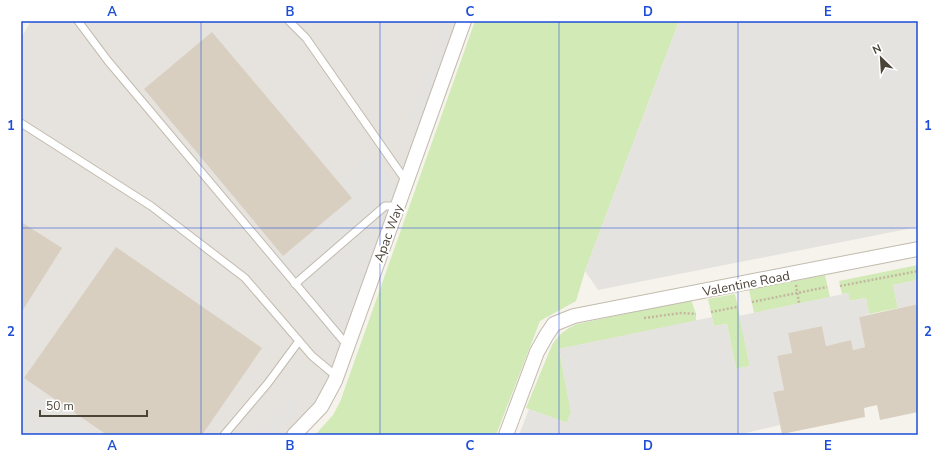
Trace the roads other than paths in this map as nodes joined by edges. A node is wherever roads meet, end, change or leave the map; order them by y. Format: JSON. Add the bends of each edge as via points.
{"nodes":[{"id":1,"x":78,"y":21,"type":"edge"},
{"id":2,"x":289,"y":21,"type":"edge"},
{"id":3,"x":464,"y":21,"type":"edge"},
{"id":4,"x":21,"y":123,"type":"edge"},
{"id":5,"x":406,"y":182,"type":"junction"},
{"id":6,"x":397,"y":206,"type":"junction"},
{"id":7,"x":918,"y":249,"type":"edge"},
{"id":8,"x":295,"y":284,"type":"junction"},
{"id":9,"x":299,"y":341,"type":"junction"},
{"id":10,"x":347,"y":345,"type":"junction"},
{"id":11,"x":336,"y":376,"type":"junction"},
{"id":12,"x":224,"y":435,"type":"edge"},
{"id":13,"x":294,"y":435,"type":"edge"},
{"id":14,"x":506,"y":435,"type":"edge"}],
"edges":[{"from":1,"to":8,"type":"lane","via":[[108,61]]},
{"from":2,"to":5,"type":"lane","via":[[306,38]]},
{"from":3,"to":5,"type":"street","name":"Apac Way"},
{"from":4,"to":9,"type":"lane","via":[[151,206],[245,278]]},
{"from":5,"to":6,"type":"street","name":"Apac Way"},
{"from":6,"to":8,"type":"lane","via":[[385,206]]},
{"from":6,"to":10,"type":"street","name":"Apac Way"},
{"from":7,"to":14,"type":"street","name":"Valentine Road","via":[[574,316],[554,324],[537,352]]},
{"from":8,"to":10,"type":"lane"},
{"from":9,"to":11,"type":"lane"},
{"from":9,"to":12,"type":"lane"},
{"from":10,"to":11,"type":"street","name":"Apac Way"},
{"from":11,"to":13,"type":"street","name":"Apac Way","via":[[321,407]]}]}
